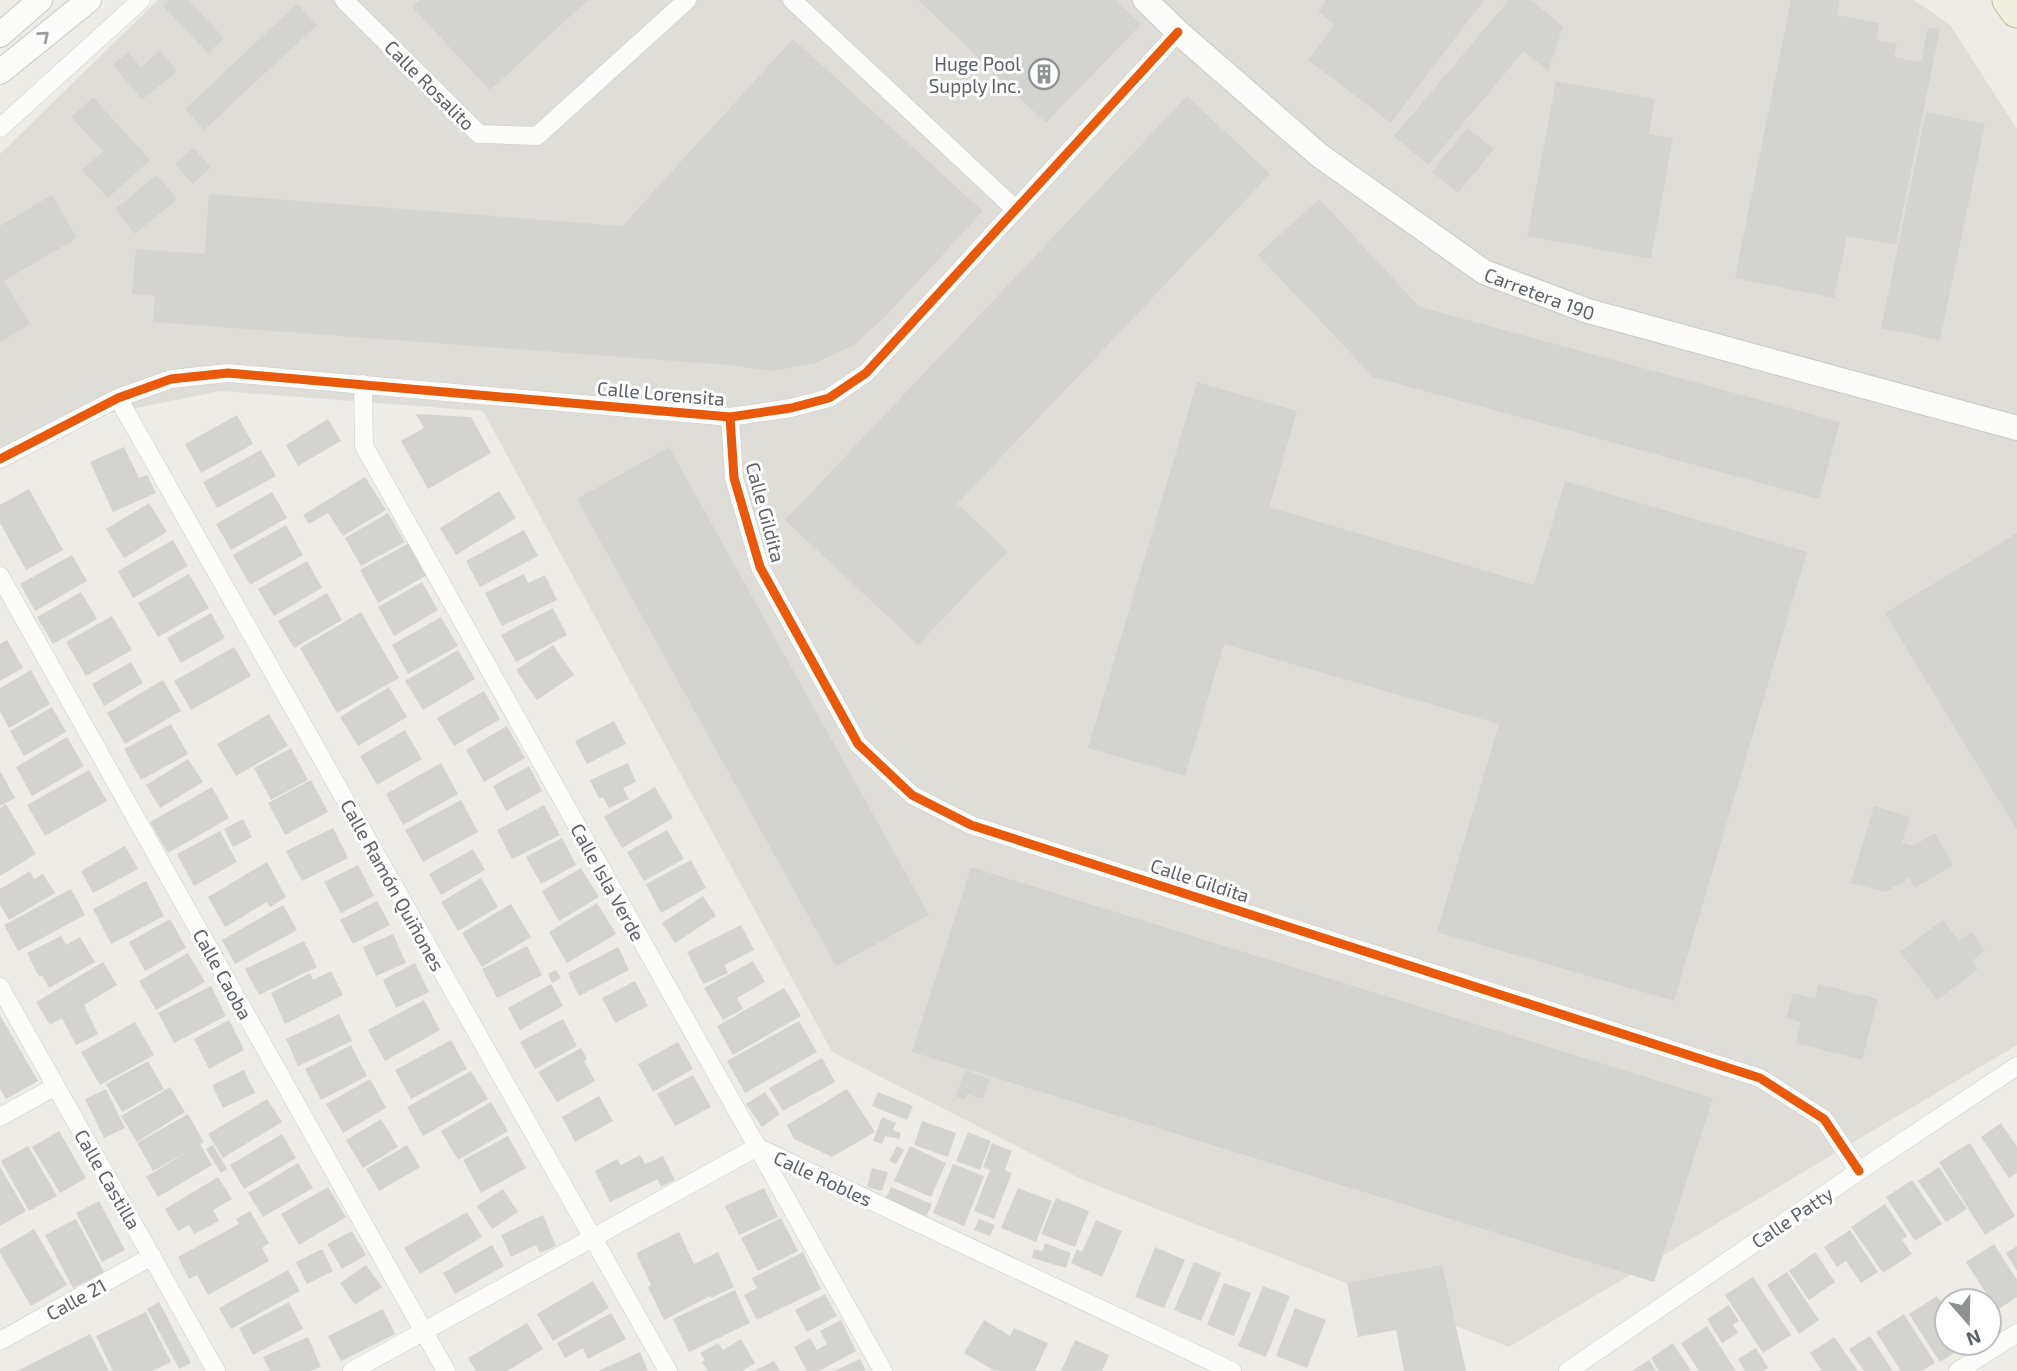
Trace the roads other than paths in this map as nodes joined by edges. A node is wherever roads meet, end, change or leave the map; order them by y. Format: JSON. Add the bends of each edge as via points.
{"nodes":[{"id":1,"x":40,"y":0,"type":"edge"},
{"id":2,"x":89,"y":0,"type":"edge"},
{"id":3,"x":141,"y":0,"type":"edge"},
{"id":4,"x":344,"y":0,"type":"edge"},
{"id":5,"x":687,"y":0,"type":"edge"},
{"id":6,"x":792,"y":0,"type":"edge"},
{"id":7,"x":1145,"y":0,"type":"edge"},
{"id":8,"x":2008,"y":0,"type":"edge"},
{"id":9,"x":2017,"y":11,"type":"edge"},
{"id":10,"x":3,"y":27,"type":"edge"},
{"id":11,"x":1178,"y":32,"type":"junction"},
{"id":12,"x":0,"y":72,"type":"edge"},
{"id":13,"x":3,"y":121,"type":"edge"},
{"id":14,"x":1015,"y":209,"type":"junction"},
{"id":15,"x":363,"y":384,"type":"junction"},
{"id":16,"x":118,"y":398,"type":"junction"},
{"id":17,"x":730,"y":417,"type":"junction"},
{"id":18,"x":2017,"y":428,"type":"edge"},
{"id":19,"x":0,"y":459,"type":"edge"},
{"id":20,"x":0,"y":576,"type":"edge"},
{"id":21,"x":0,"y":987,"type":"edge"},
{"id":22,"x":2017,"y":1066,"type":"edge"},
{"id":23,"x":56,"y":1086,"type":"junction"},
{"id":24,"x":0,"y":1117,"type":"edge"},
{"id":25,"x":757,"y":1147,"type":"junction"},
{"id":26,"x":1859,"y":1171,"type":"junction"},
{"id":27,"x":592,"y":1237,"type":"junction"},
{"id":28,"x":152,"y":1256,"type":"junction"},
{"id":29,"x":423,"y":1331,"type":"junction"},
{"id":30,"x":2017,"y":1333,"type":"edge"},
{"id":31,"x":0,"y":1341,"type":"edge"},
{"id":32,"x":216,"y":1371,"type":"edge"},
{"id":33,"x":352,"y":1371,"type":"edge"},
{"id":34,"x":446,"y":1371,"type":"edge"},
{"id":35,"x":668,"y":1371,"type":"edge"},
{"id":36,"x":883,"y":1371,"type":"edge"},
{"id":37,"x":1233,"y":1371,"type":"edge"},
{"id":38,"x":1568,"y":1371,"type":"edge"},
{"id":39,"x":1958,"y":1371,"type":"edge"}],
"edges":[{"from":1,"to":10,"type":"street"},
{"from":12,"to":2,"type":"street","one_way":true},
{"from":3,"to":13,"type":"street"},
{"from":4,"to":5,"type":"street","name":"Calle Rosalito","via":[[479,135],[537,136]]},
{"from":6,"to":14,"type":"street"},
{"from":7,"to":11,"type":"street","name":"Carretera 190"},
{"from":8,"to":9,"type":"highway"},
{"from":11,"to":14,"type":"street","name":"Calle Lorensita"},
{"from":11,"to":18,"type":"street","name":"Carretera 190","via":[[1319,155],[1484,272],[1588,311]]},
{"from":14,"to":17,"type":"street","name":"Calle Lorensita","via":[[866,373],[830,398]]},
{"from":15,"to":16,"type":"street","name":"Calle Lorensita","via":[[228,373],[171,379]]},
{"from":15,"to":17,"type":"street","name":"Calle Lorensita"},
{"from":15,"to":25,"type":"street","name":"Calle Isla Verde","via":[[364,446]]},
{"from":16,"to":19,"type":"street","name":"Calle Lorensita"},
{"from":16,"to":27,"type":"street","name":"Calle Ramón Quiñones"},
{"from":17,"to":26,"type":"street","name":"Calle Gildita","via":[[734,478],[760,567],[858,744],[912,795],[971,825],[1760,1078],[1824,1119]]},
{"from":20,"to":29,"type":"street","name":"Calle Caoba"},
{"from":21,"to":23,"type":"street","name":"Calle Castilla"},
{"from":22,"to":26,"type":"street","name":"Calle Patty"},
{"from":23,"to":24,"type":"street"},
{"from":23,"to":28,"type":"street","name":"Calle Castilla"},
{"from":25,"to":27,"type":"street","name":"Calle Robles"},
{"from":25,"to":36,"type":"street","name":"Calle Isla Verde"},
{"from":25,"to":37,"type":"street","name":"Calle Robles"},
{"from":26,"to":38,"type":"street","name":"Calle Patty"},
{"from":27,"to":29,"type":"street","name":"Calle Robles"},
{"from":27,"to":35,"type":"street","name":"Calle Ramón Quiñones"},
{"from":28,"to":31,"type":"street","name":"Calle 21"},
{"from":28,"to":32,"type":"street","name":"Calle Castilla"},
{"from":29,"to":33,"type":"street","name":"Calle Robles"},
{"from":29,"to":34,"type":"street","name":"Calle Caoba"},
{"from":30,"to":39,"type":"street"}]}
